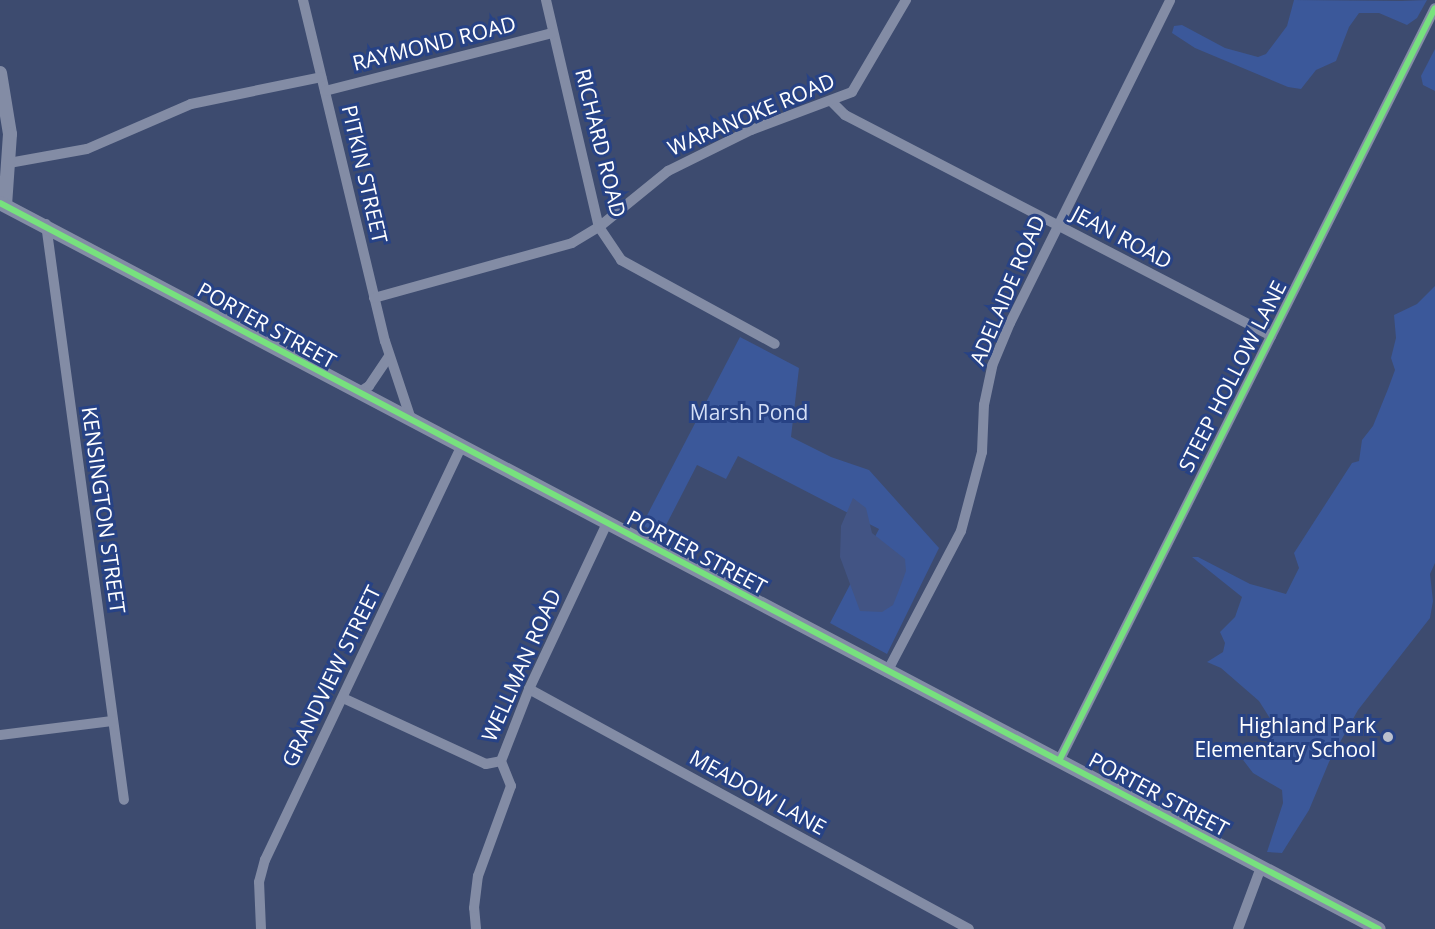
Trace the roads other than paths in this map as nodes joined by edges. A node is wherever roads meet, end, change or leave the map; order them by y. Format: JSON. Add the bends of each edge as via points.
{"nodes":[{"id":1,"x":303,"y":0,"type":"edge"},
{"id":2,"x":546,"y":0,"type":"edge"},
{"id":3,"x":906,"y":0,"type":"edge"},
{"id":4,"x":1170,"y":0,"type":"edge"},
{"id":5,"x":1435,"y":8,"type":"edge"},
{"id":6,"x":554,"y":33,"type":"junction"},
{"id":7,"x":0,"y":74,"type":"edge"},
{"id":8,"x":321,"y":77,"type":"junction"},
{"id":9,"x":325,"y":91,"type":"junction"},
{"id":10,"x":831,"y":101,"type":"junction"},
{"id":11,"x":5,"y":136,"type":"edge"},
{"id":12,"x":9,"y":163,"type":"junction"},
{"id":13,"x":3,"y":204,"type":"edge"},
{"id":14,"x":46,"y":224,"type":"junction"},
{"id":15,"x":1056,"y":224,"type":"junction"},
{"id":16,"x":599,"y":226,"type":"junction"},
{"id":17,"x":374,"y":298,"type":"junction"},
{"id":18,"x":1271,"y":336,"type":"junction"},
{"id":19,"x":775,"y":344,"type":"dead end"},
{"id":20,"x":389,"y":356,"type":"junction"},
{"id":21,"x":358,"y":393,"type":"junction"},
{"id":22,"x":411,"y":420,"type":"junction"},
{"id":23,"x":462,"y":445,"type":"junction"},
{"id":24,"x":607,"y":523,"type":"junction"},
{"id":25,"x":887,"y":672,"type":"junction"},
{"id":26,"x":529,"y":689,"type":"junction"},
{"id":27,"x":343,"y":698,"type":"junction"},
{"id":28,"x":112,"y":721,"type":"junction"},
{"id":29,"x":0,"y":735,"type":"edge"},
{"id":30,"x":1060,"y":759,"type":"junction"},
{"id":31,"x":501,"y":761,"type":"junction"},
{"id":32,"x":124,"y":800,"type":"dead end"},
{"id":33,"x":1262,"y":867,"type":"junction"},
{"id":34,"x":261,"y":929,"type":"edge"},
{"id":35,"x":476,"y":929,"type":"edge"},
{"id":36,"x":969,"y":929,"type":"edge"},
{"id":37,"x":1238,"y":929,"type":"edge"},
{"id":38,"x":1379,"y":929,"type":"edge"}],
"edges":[{"from":1,"to":8,"type":"street","name":"PITKIN STREET"},
{"from":2,"to":6,"type":"street","name":"RICHARD ROAD"},
{"from":3,"to":10,"type":"street","name":"WARANOKE ROAD","via":[[852,92]]},
{"from":4,"to":15,"type":"street","name":"ADELAIDE ROAD"},
{"from":5,"to":18,"type":"street","name":"STEEP HOLLOW LANE"},
{"from":6,"to":9,"type":"street","name":"RAYMOND ROAD"},
{"from":6,"to":16,"type":"street","name":"RICHARD ROAD"},
{"from":7,"to":11,"type":"street"},
{"from":8,"to":9,"type":"street","name":"PITKIN STREET"},
{"from":8,"to":12,"type":"street","via":[[191,104],[87,149]]},
{"from":9,"to":17,"type":"street","name":"PITKIN STREET"},
{"from":10,"to":15,"type":"street","name":"JEAN ROAD","via":[[845,115]]},
{"from":10,"to":16,"type":"street","name":"WARANOKE ROAD","via":[[751,130],[668,171]]},
{"from":11,"to":12,"type":"street"},
{"from":12,"to":13,"type":"street"},
{"from":13,"to":14,"type":"street","name":"PORTER STREET"},
{"from":14,"to":21,"type":"street","name":"PORTER STREET"},
{"from":14,"to":28,"type":"street","name":"KENSINGTON STREET"},
{"from":15,"to":18,"type":"street","name":"JEAN ROAD"},
{"from":15,"to":25,"type":"street","name":"ADELAIDE ROAD","via":[[992,366],[984,405],[982,452],[961,531]]},
{"from":16,"to":17,"type":"street","name":"WARANOKE ROAD","via":[[572,243]]},
{"from":16,"to":19,"type":"street","name":"RICHARD ROAD","via":[[621,260]]},
{"from":17,"to":20,"type":"street","name":"PITKIN STREET"},
{"from":18,"to":30,"type":"street","name":"STEEP HOLLOW LANE"},
{"from":20,"to":21,"type":"street","via":[[369,386]]},
{"from":20,"to":22,"type":"street","name":"PITKIN STREET"},
{"from":21,"to":22,"type":"street","name":"PORTER STREET"},
{"from":22,"to":23,"type":"street","name":"PORTER STREET"},
{"from":23,"to":24,"type":"street","name":"PORTER STREET"},
{"from":23,"to":27,"type":"street","name":"GRANDVIEW STREET"},
{"from":24,"to":25,"type":"street","name":"PORTER STREET"},
{"from":24,"to":26,"type":"street","name":"WELLMAN ROAD"},
{"from":25,"to":30,"type":"street","name":"PORTER STREET"},
{"from":26,"to":31,"type":"street","name":"WELLMAN ROAD"},
{"from":26,"to":36,"type":"street","name":"MEADOW LANE"},
{"from":27,"to":31,"type":"street","via":[[486,764]]},
{"from":27,"to":34,"type":"street","name":"GRANDVIEW STREET","via":[[265,860],[259,882]]},
{"from":28,"to":29,"type":"street"},
{"from":28,"to":32,"type":"street","name":"KENSINGTON STREET"},
{"from":30,"to":33,"type":"street","name":"PORTER STREET"},
{"from":31,"to":35,"type":"street","name":"WELLMAN ROAD","via":[[511,786],[478,876]]},
{"from":33,"to":37,"type":"street"},
{"from":33,"to":38,"type":"street","name":"PORTER STREET"}]}
